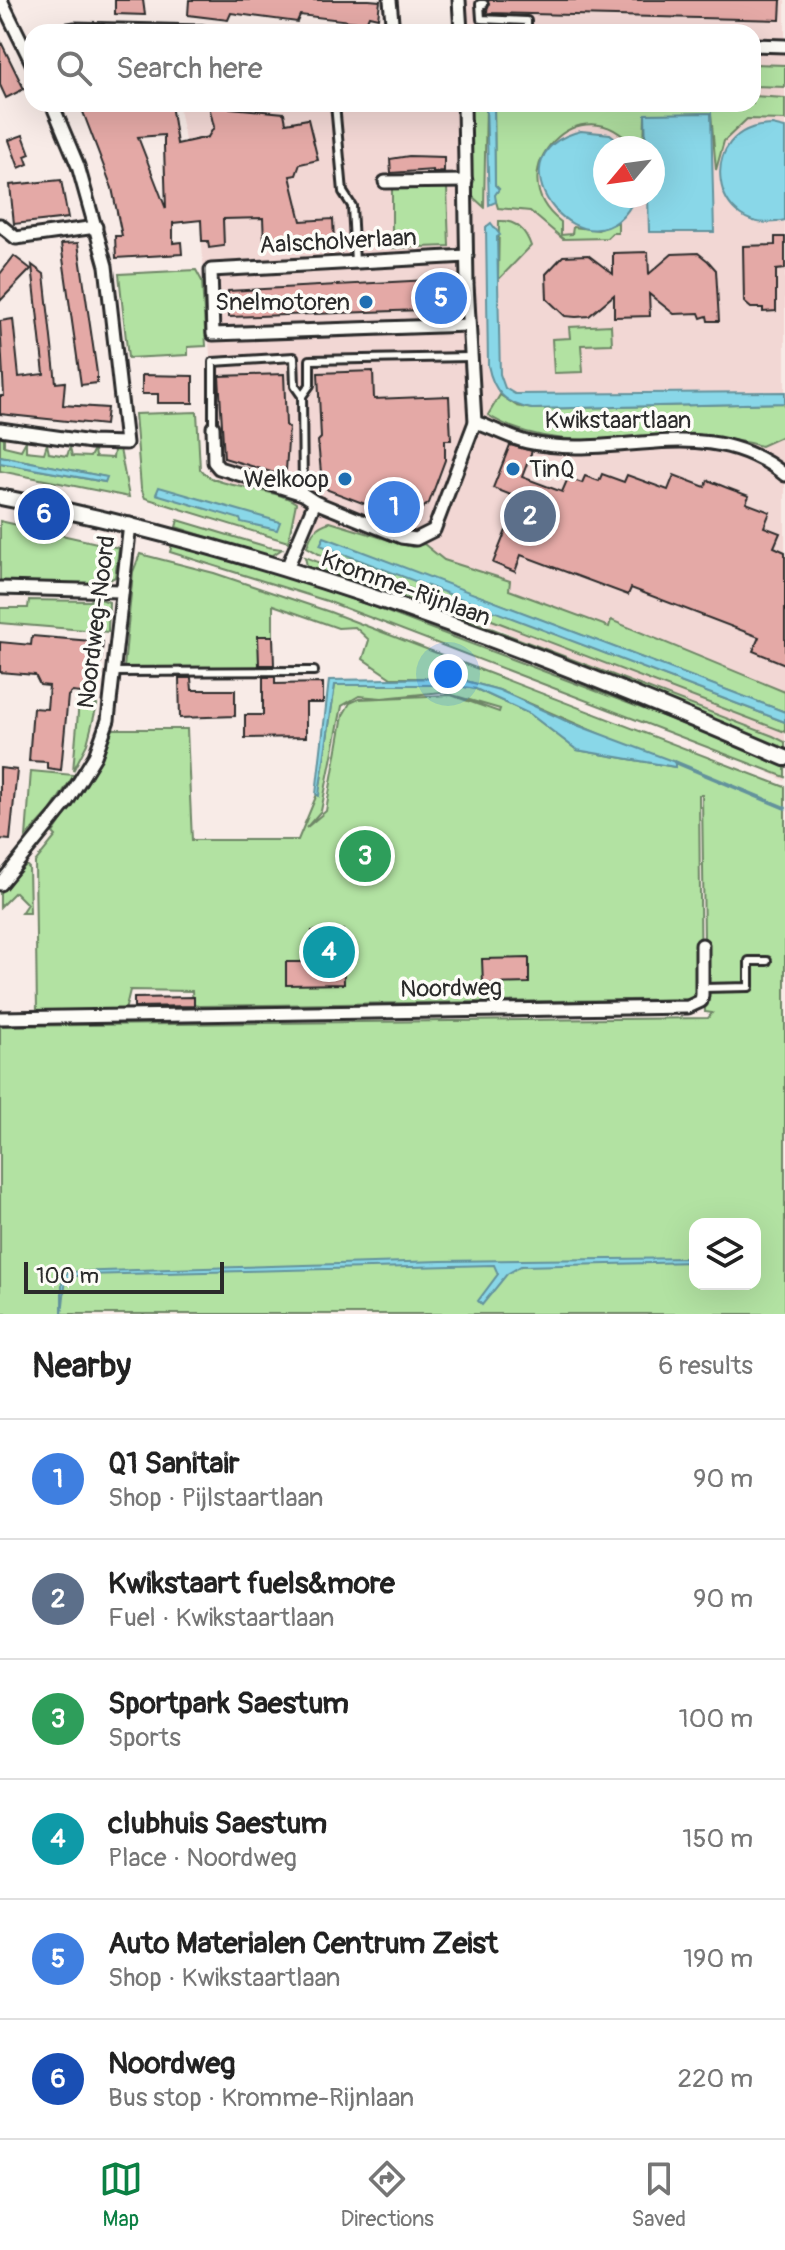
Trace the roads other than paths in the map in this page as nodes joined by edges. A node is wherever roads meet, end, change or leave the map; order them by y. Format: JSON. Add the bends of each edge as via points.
{"nodes":[{"id":1,"x":1,"y":0,"type":"edge"},
{"id":2,"x":390,"y":0,"type":"edge"},
{"id":3,"x":459,"y":0,"type":"edge"},
{"id":4,"x":484,"y":4,"type":"dead end"},
{"id":5,"x":392,"y":24,"type":"edge"},
{"id":6,"x":460,"y":24,"type":"edge"},
{"id":7,"x":527,"y":24,"type":"edge"},
{"id":8,"x":24,"y":39,"type":"edge"},
{"id":9,"x":761,"y":45,"type":"edge"},
{"id":10,"x":785,"y":46,"type":"edge"},
{"id":11,"x":55,"y":112,"type":"edge"},
{"id":12,"x":336,"y":112,"type":"edge"},
{"id":13,"x":464,"y":112,"type":"edge"},
{"id":14,"x":466,"y":181,"type":"junction"},
{"id":15,"x":385,"y":182,"type":"dead end"},
{"id":16,"x":0,"y":225,"type":"edge"},
{"id":17,"x":96,"y":227,"type":"junction"},
{"id":18,"x":467,"y":256,"type":"junction"},
{"id":19,"x":355,"y":262,"type":"junction"},
{"id":20,"x":468,"y":325,"type":"junction"},
{"id":21,"x":470,"y":357,"type":"junction"},
{"id":22,"x":302,"y":396,"type":"junction"},
{"id":23,"x":475,"y":422,"type":"junction"},
{"id":24,"x":213,"y":427,"type":"joint"},
{"id":25,"x":0,"y":429,"type":"edge"},
{"id":26,"x":785,"y":475,"type":"edge"},
{"id":27,"x":303,"y":494,"type":"junction"},
{"id":28,"x":0,"y":497,"type":"edge"},
{"id":29,"x":315,"y":502,"type":"junction"},
{"id":30,"x":130,"y":524,"type":"junction"},
{"id":31,"x":287,"y":568,"type":"junction"},
{"id":32,"x":0,"y":588,"type":"edge"},
{"id":33,"x":121,"y":591,"type":"junction"},
{"id":34,"x":314,"y":671,"type":"dead end"},
{"id":35,"x":113,"y":672,"type":"junction"},
{"id":36,"x":785,"y":758,"type":"edge"},
{"id":37,"x":0,"y":884,"type":"edge"},
{"id":38,"x":702,"y":945,"type":"dead end"},
{"id":39,"x":767,"y":961,"type":"dead end"},
{"id":40,"x":703,"y":988,"type":"junction"},
{"id":41,"x":0,"y":1018,"type":"edge"}],
"edges":[{"from":1,"to":8,"type":"street"},
{"from":2,"to":5,"type":"street"},
{"from":3,"to":6,"type":"street"},
{"from":4,"to":7,"type":"lane","via":[[481,19]]},
{"from":9,"to":10,"type":"street"},
{"from":11,"to":17,"type":"street"},
{"from":12,"to":19,"type":"lane","via":[[343,192],[352,206]]},
{"from":13,"to":14,"type":"street"},
{"from":14,"to":15,"type":"street"},
{"from":14,"to":18,"type":"street"},
{"from":16,"to":17,"type":"street","via":[[16,238]]},
{"from":17,"to":25,"type":"street","via":[[106,266],[126,443]]},
{"from":18,"to":19,"type":"street","name":"Aalscholverlaan"},
{"from":18,"to":20,"type":"street"},
{"from":19,"to":20,"type":"street","name":"Aalscholverlaan","via":[[211,270],[213,334]]},
{"from":20,"to":21,"type":"street"},
{"from":21,"to":22,"type":"lane","via":[[310,360],[310,385]]},
{"from":21,"to":23,"type":"street"},
{"from":22,"to":24,"type":"lane","via":[[295,386],[294,357],[213,362]]},
{"from":22,"to":27,"type":"lane"},
{"from":23,"to":26,"type":"street","name":"Kwikstaartlaan","via":[[527,442],[710,441],[764,457]]},
{"from":23,"to":29,"type":"street","via":[[439,522],[428,535],[401,537]]},
{"from":24,"to":27,"type":"street","via":[[214,462],[219,468]]},
{"from":27,"to":29,"type":"street"},
{"from":28,"to":30,"type":"street","name":"Kromme-Rijnlaan"},
{"from":29,"to":31,"type":"street"},
{"from":30,"to":31,"type":"street","name":"Kromme-Rijnlaan"},
{"from":30,"to":33,"type":"street","name":"Noordweg-Noord"},
{"from":31,"to":36,"type":"street","name":"Kromme-Rijnlaan","via":[[582,674]]},
{"from":32,"to":33,"type":"street"},
{"from":33,"to":35,"type":"street","name":"Noordweg-Noord"},
{"from":34,"to":35,"type":"lane"},
{"from":35,"to":37,"type":"street","name":"Noordweg-Noord","via":[[108,720],[86,773]]},
{"from":38,"to":40,"type":"street"},
{"from":39,"to":40,"type":"lane","via":[[749,961],[749,987]]},
{"from":40,"to":41,"type":"street","name":"Noordweg","via":[[701,1001],[688,1007]]}]}
